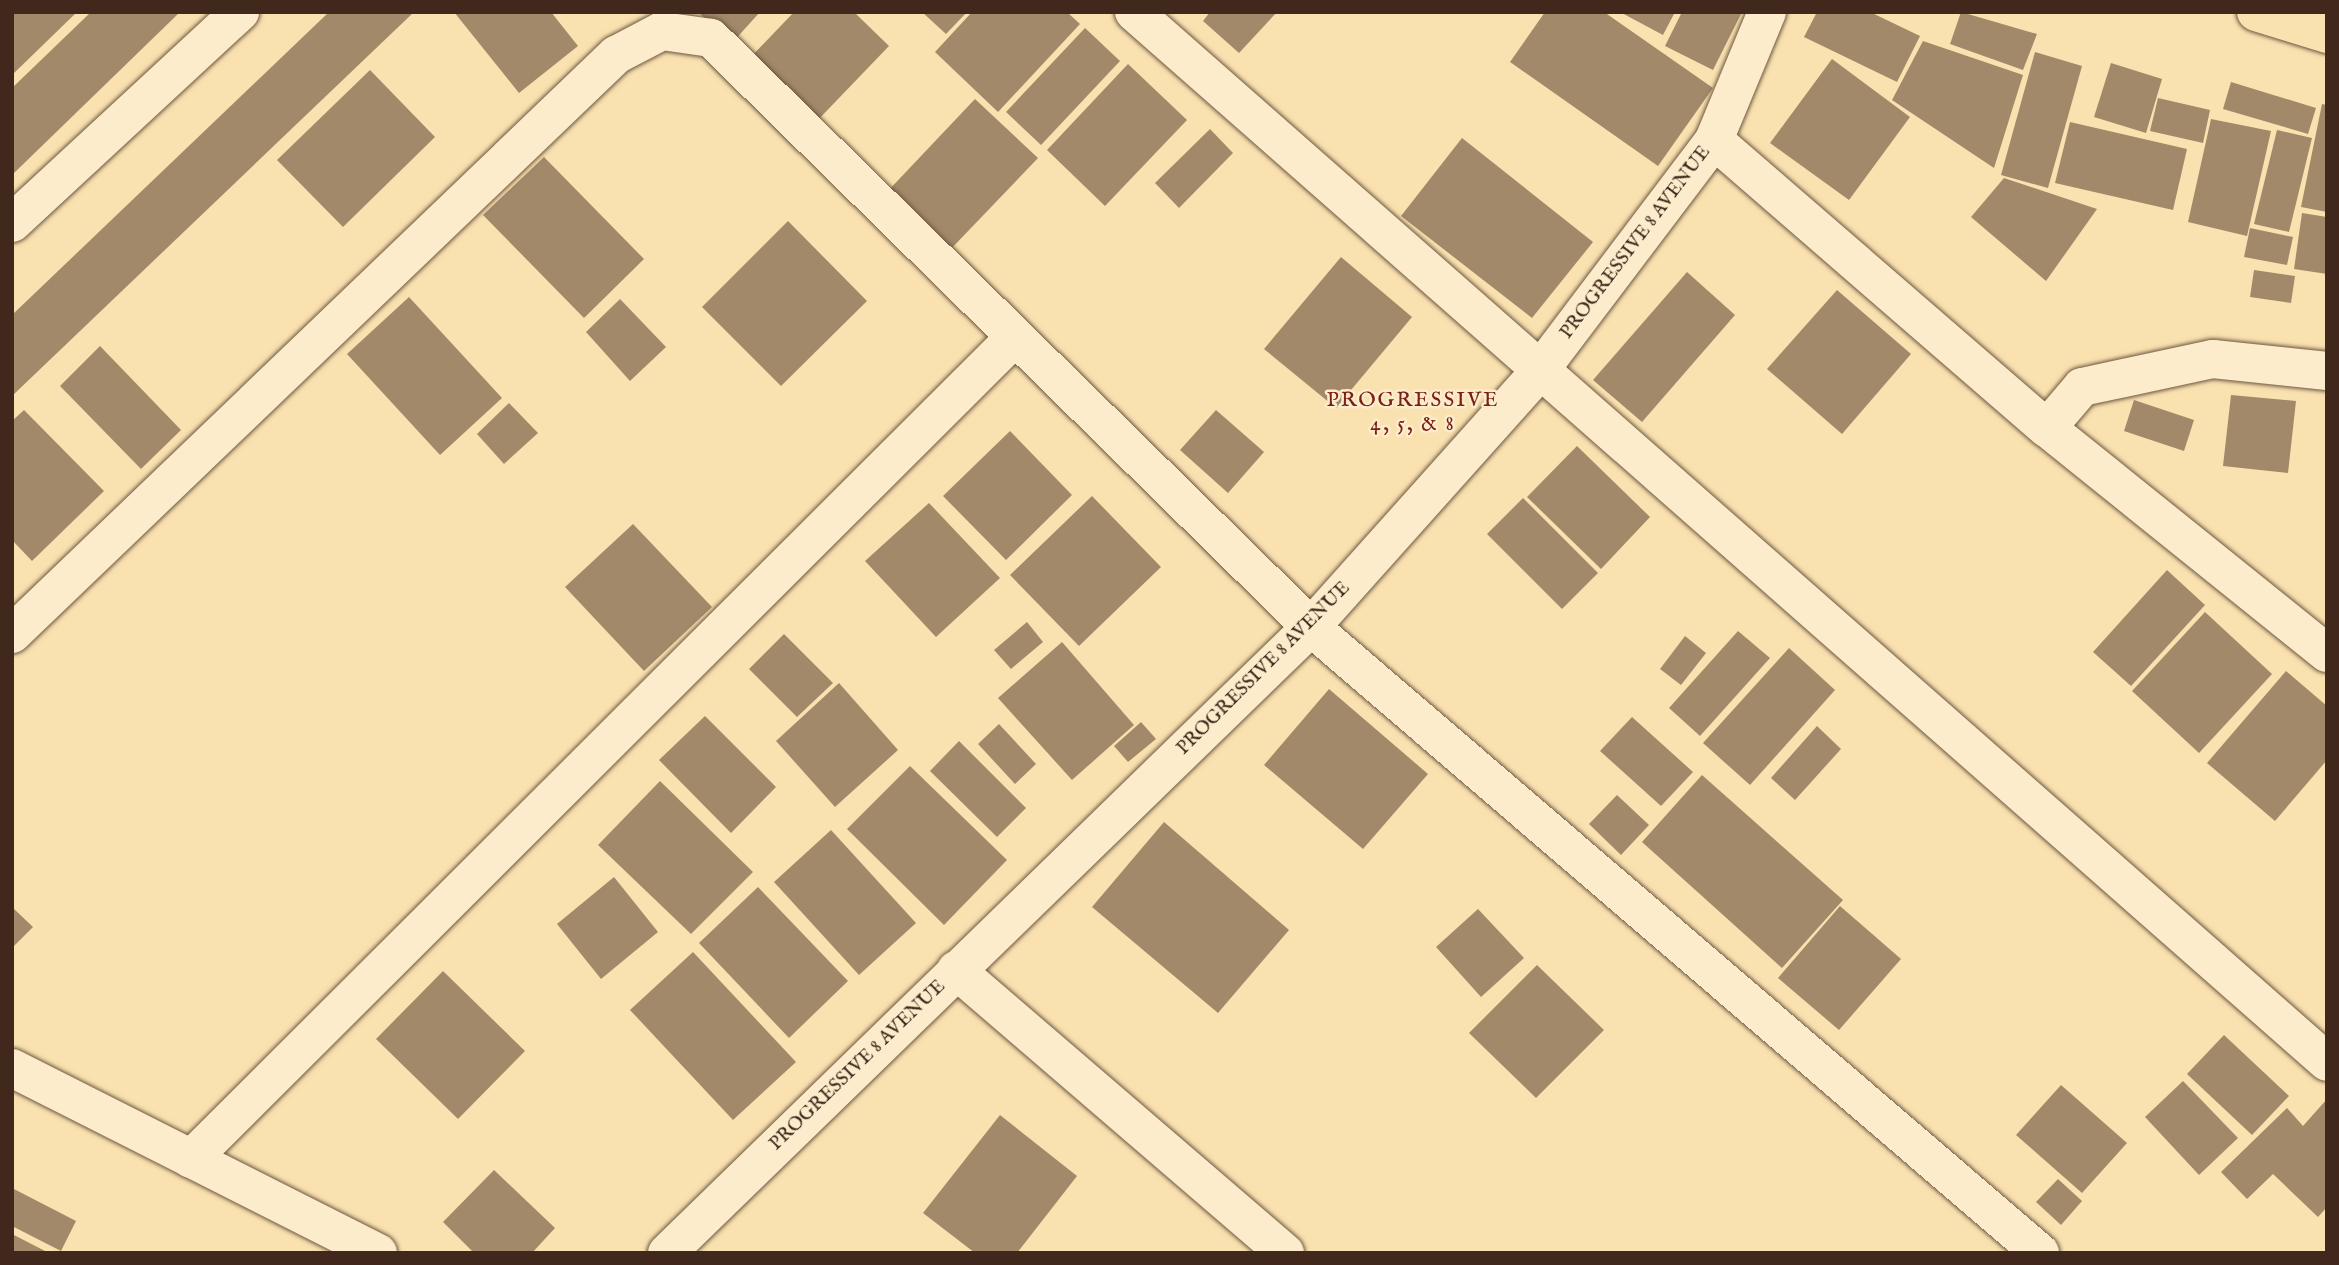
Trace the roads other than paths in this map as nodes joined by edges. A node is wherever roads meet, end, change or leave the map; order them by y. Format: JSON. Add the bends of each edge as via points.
{"nodes":[{"id":1,"x":240,"y":12,"type":"edge"},
{"id":2,"x":1134,"y":12,"type":"edge"},
{"id":3,"x":1767,"y":12,"type":"edge"},
{"id":4,"x":2256,"y":12,"type":"edge"},
{"id":5,"x":2313,"y":24,"type":"edge"},
{"id":6,"x":1714,"y":141,"type":"junction"},
{"id":7,"x":12,"y":223,"type":"edge"},
{"id":8,"x":1015,"y":337,"type":"junction"},
{"id":9,"x":2327,"y":372,"type":"edge"},
{"id":10,"x":1538,"y":373,"type":"junction"},
{"id":11,"x":2048,"y":428,"type":"junction"},
{"id":12,"x":1311,"y":627,"type":"junction"},
{"id":13,"x":12,"y":634,"type":"edge"},
{"id":14,"x":2327,"y":653,"type":"edge"},
{"id":15,"x":956,"y":970,"type":"junction"},
{"id":16,"x":2327,"y":1062,"type":"edge"},
{"id":17,"x":12,"y":1068,"type":"edge"},
{"id":18,"x":191,"y":1158,"type":"junction"},
{"id":19,"x":378,"y":1253,"type":"edge"},
{"id":20,"x":667,"y":1253,"type":"edge"},
{"id":21,"x":1285,"y":1253,"type":"edge"},
{"id":22,"x":2040,"y":1253,"type":"edge"}],
"edges":[{"from":1,"to":7,"type":"street"},
{"from":2,"to":10,"type":"street"},
{"from":3,"to":6,"type":"street","name":"PROGRESSIVE 8 AVENUE"},
{"from":4,"to":5,"type":"main road"},
{"from":6,"to":10,"type":"street","name":"PROGRESSIVE 8 AVENUE"},
{"from":6,"to":11,"type":"street"},
{"from":8,"to":12,"type":"street"},
{"from":8,"to":13,"type":"street","via":[[711,38],[662,31],[616,55]]},
{"from":8,"to":18,"type":"street"},
{"from":9,"to":11,"type":"street","via":[[2213,359],[2082,387]]},
{"from":10,"to":12,"type":"street","name":"PROGRESSIVE 8 AVENUE"},
{"from":10,"to":16,"type":"street"},
{"from":11,"to":14,"type":"street"},
{"from":12,"to":15,"type":"street","name":"PROGRESSIVE 8 AVENUE"},
{"from":12,"to":22,"type":"street"},
{"from":15,"to":20,"type":"street","name":"PROGRESSIVE 8 AVENUE"},
{"from":15,"to":21,"type":"street"},
{"from":17,"to":18,"type":"street"},
{"from":18,"to":19,"type":"street"}]}
